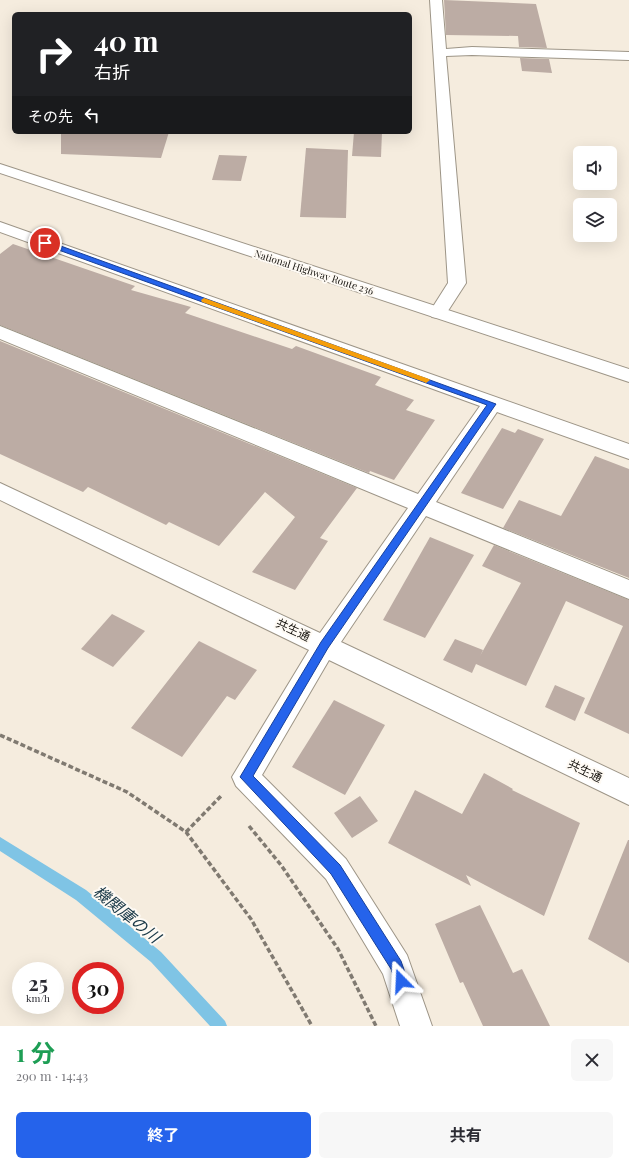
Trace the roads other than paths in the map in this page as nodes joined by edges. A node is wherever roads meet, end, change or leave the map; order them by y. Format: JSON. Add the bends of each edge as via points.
{"nodes":[{"id":1,"x":436,"y":0,"type":"edge"},
{"id":2,"x":440,"y":53,"type":"junction"},
{"id":3,"x":629,"y":56,"type":"edge"},
{"id":4,"x":0,"y":168,"type":"edge"},
{"id":5,"x":0,"y":226,"type":"edge"},
{"id":6,"x":438,"y":313,"type":"junction"},
{"id":7,"x":0,"y":332,"type":"edge"},
{"id":8,"x":629,"y":376,"type":"edge"},
{"id":9,"x":492,"y":404,"type":"junction"},
{"id":10,"x":629,"y":452,"type":"edge"},
{"id":11,"x":0,"y":491,"type":"edge"},
{"id":12,"x":422,"y":506,"type":"junction"},
{"id":13,"x":629,"y":590,"type":"edge"},
{"id":14,"x":325,"y":645,"type":"junction"},
{"id":15,"x":629,"y":792,"type":"edge"},
{"id":16,"x":416,"y":1026,"type":"edge"}],
"edges":[{"from":1,"to":2,"type":"main road"},
{"from":2,"to":3,"type":"main road","via":[[472,51]]},
{"from":2,"to":6,"type":"main road","via":[[458,283]]},
{"from":4,"to":6,"type":"main road","name":"National Highway Route 236"},
{"from":5,"to":9,"type":"main road"},
{"from":6,"to":8,"type":"main road","name":"National Highway Route 236"},
{"from":7,"to":12,"type":"main road"},
{"from":9,"to":10,"type":"main road"},
{"from":9,"to":12,"type":"main road"},
{"from":11,"to":14,"type":"main road","name":"共生通"},
{"from":12,"to":13,"type":"main road"},
{"from":12,"to":14,"type":"main road"},
{"from":14,"to":15,"type":"main road","name":"共生通"},
{"from":14,"to":16,"type":"main road","via":[[246,777],[336,870],[396,966]]}]}
